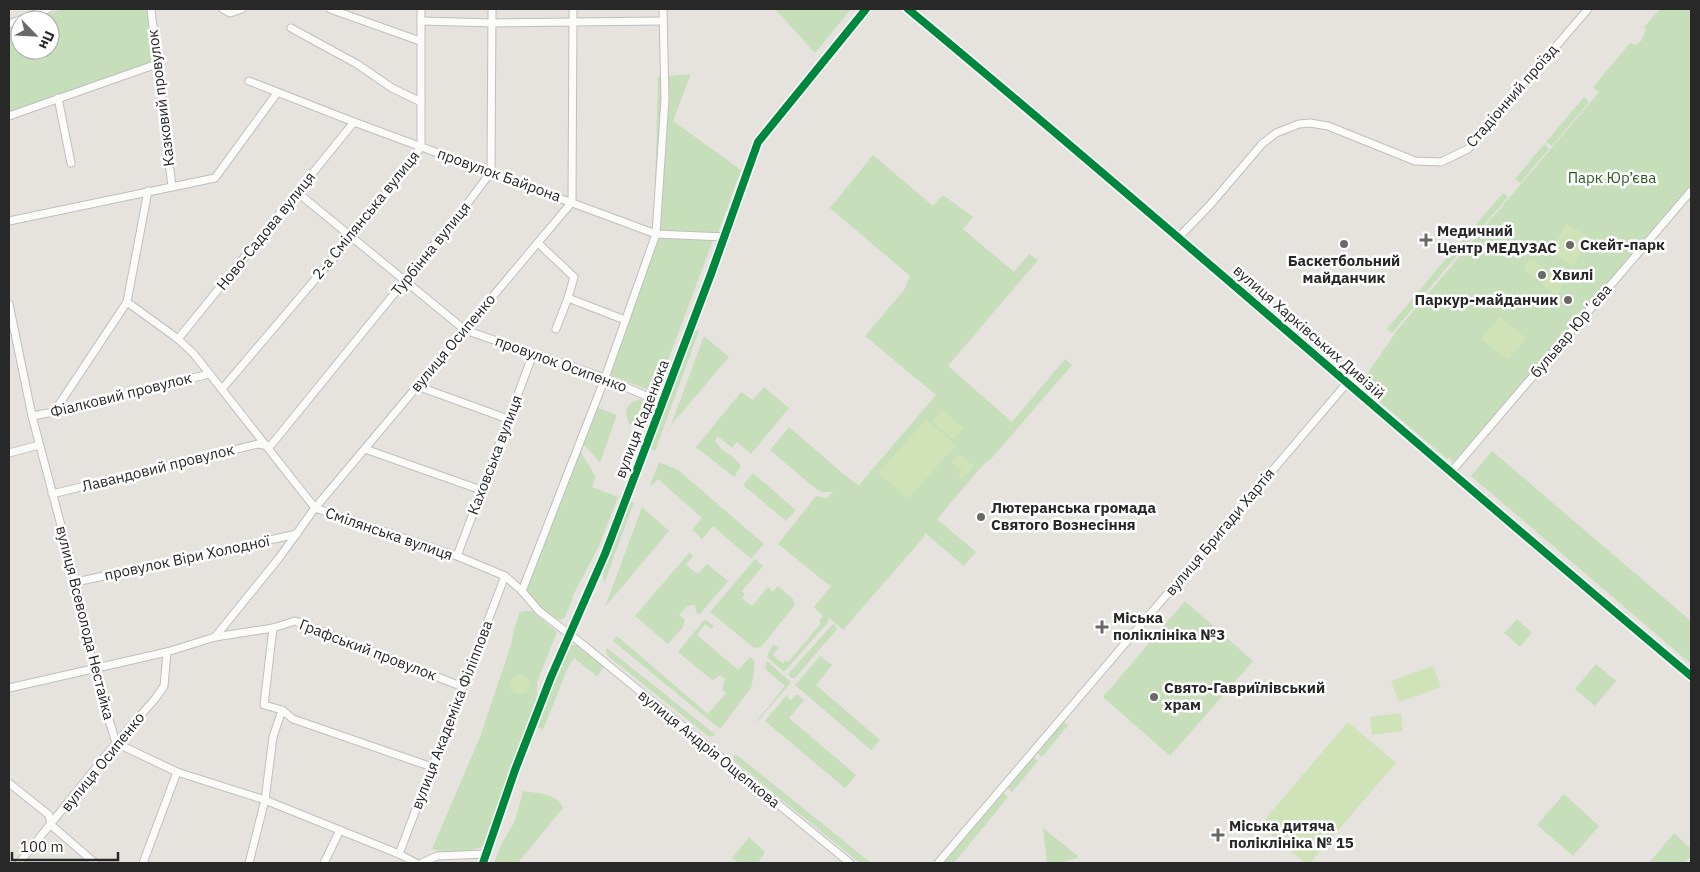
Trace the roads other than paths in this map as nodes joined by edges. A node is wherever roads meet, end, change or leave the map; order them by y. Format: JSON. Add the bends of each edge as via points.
{"nodes":[{"id":1,"x":48,"y":9,"type":"edge"},
{"id":2,"x":151,"y":9,"type":"edge"},
{"id":3,"x":223,"y":9,"type":"edge"},
{"id":4,"x":242,"y":9,"type":"edge"},
{"id":5,"x":330,"y":9,"type":"edge"},
{"id":6,"x":421,"y":9,"type":"edge"},
{"id":7,"x":492,"y":9,"type":"edge"},
{"id":8,"x":573,"y":9,"type":"edge"},
{"id":9,"x":663,"y":9,"type":"edge"},
{"id":10,"x":866,"y":9,"type":"edge"},
{"id":11,"x":908,"y":9,"type":"edge"},
{"id":12,"x":1588,"y":9,"type":"edge"},
{"id":13,"x":421,"y":21,"type":"junction"},
{"id":14,"x":662,"y":21,"type":"junction"},
{"id":15,"x":573,"y":22,"type":"junction"},
{"id":16,"x":492,"y":23,"type":"junction"},
{"id":17,"x":9,"y":24,"type":"edge"},
{"id":18,"x":291,"y":28,"type":"dead end"},
{"id":19,"x":420,"y":41,"type":"junction"},
{"id":20,"x":157,"y":64,"type":"junction"},
{"id":21,"x":249,"y":81,"type":"dead end"},
{"id":22,"x":277,"y":93,"type":"junction"},
{"id":23,"x":58,"y":98,"type":"junction"},
{"id":24,"x":421,"y":102,"type":"junction"},
{"id":25,"x":9,"y":116,"type":"edge"},
{"id":26,"x":354,"y":122,"type":"junction"},
{"id":27,"x":421,"y":147,"type":"junction"},
{"id":28,"x":70,"y":163,"type":"dead end"},
{"id":29,"x":491,"y":172,"type":"junction"},
{"id":30,"x":172,"y":187,"type":"junction"},
{"id":31,"x":148,"y":191,"type":"junction"},
{"id":32,"x":1691,"y":191,"type":"edge"},
{"id":33,"x":298,"y":193,"type":"junction"},
{"id":34,"x":572,"y":202,"type":"junction"},
{"id":35,"x":9,"y":221,"type":"edge"},
{"id":36,"x":656,"y":234,"type":"junction"},
{"id":37,"x":352,"y":236,"type":"junction"},
{"id":38,"x":724,"y":237,"type":"junction"},
{"id":39,"x":1179,"y":237,"type":"junction"},
{"id":40,"x":538,"y":243,"type":"junction"},
{"id":41,"x":405,"y":280,"type":"junction"},
{"id":42,"x":568,"y":298,"type":"junction"},
{"id":43,"x":127,"y":302,"type":"junction"},
{"id":44,"x":9,"y":304,"type":"edge"},
{"id":45,"x":625,"y":320,"type":"junction"},
{"id":46,"x":556,"y":329,"type":"dead end"},
{"id":47,"x":465,"y":330,"type":"junction"},
{"id":48,"x":178,"y":339,"type":"junction"},
{"id":49,"x":533,"y":354,"type":"junction"},
{"id":50,"x":209,"y":374,"type":"junction"},
{"id":51,"x":605,"y":378,"type":"junction"},
{"id":52,"x":1347,"y":383,"type":"junction"},
{"id":53,"x":417,"y":386,"type":"junction"},
{"id":54,"x":222,"y":389,"type":"junction"},
{"id":55,"x":662,"y":403,"type":"junction"},
{"id":56,"x":54,"y":412,"type":"junction"},
{"id":57,"x":32,"y":416,"type":"junction"},
{"id":58,"x":508,"y":419,"type":"junction"},
{"id":59,"x":264,"y":444,"type":"junction"},
{"id":60,"x":40,"y":445,"type":"junction"},
{"id":61,"x":364,"y":449,"type":"junction"},
{"id":62,"x":9,"y":452,"type":"edge"},
{"id":63,"x":1451,"y":472,"type":"junction"},
{"id":64,"x":482,"y":490,"type":"junction"},
{"id":65,"x":52,"y":494,"type":"junction"},
{"id":66,"x":314,"y":508,"type":"junction"},
{"id":67,"x":297,"y":534,"type":"junction"},
{"id":68,"x":456,"y":556,"type":"junction"},
{"id":69,"x":505,"y":576,"type":"junction"},
{"id":70,"x":76,"y":582,"type":"junction"},
{"id":71,"x":522,"y":591,"type":"junction"},
{"id":72,"x":273,"y":628,"type":"junction"},
{"id":73,"x":569,"y":634,"type":"junction"},
{"id":74,"x":215,"y":637,"type":"junction"},
{"id":75,"x":167,"y":652,"type":"junction"},
{"id":76,"x":94,"y":669,"type":"junction"},
{"id":77,"x":1691,"y":676,"type":"edge"},
{"id":78,"x":463,"y":687,"type":"junction"},
{"id":79,"x":9,"y":688,"type":"edge"},
{"id":80,"x":282,"y":710,"type":"junction"},
{"id":81,"x":116,"y":743,"type":"junction"},
{"id":82,"x":432,"y":767,"type":"junction"},
{"id":83,"x":177,"y":772,"type":"junction"},
{"id":84,"x":9,"y":783,"type":"edge"},
{"id":85,"x":265,"y":800,"type":"junction"},
{"id":86,"x":51,"y":825,"type":"junction"},
{"id":87,"x":340,"y":830,"type":"junction"},
{"id":88,"x":399,"y":854,"type":"junction"},
{"id":89,"x":486,"y":854,"type":"junction"},
{"id":90,"x":19,"y":863,"type":"edge"},
{"id":91,"x":94,"y":863,"type":"edge"},
{"id":92,"x":142,"y":863,"type":"edge"},
{"id":93,"x":250,"y":863,"type":"edge"},
{"id":94,"x":324,"y":863,"type":"edge"},
{"id":95,"x":416,"y":863,"type":"edge"},
{"id":96,"x":422,"y":863,"type":"edge"},
{"id":97,"x":483,"y":863,"type":"edge"},
{"id":98,"x":850,"y":863,"type":"edge"},
{"id":99,"x":938,"y":863,"type":"edge"}],
"edges":[{"from":1,"to":17,"type":"street"},
{"from":2,"to":20,"type":"street","name":"Казковий провулок"},
{"from":3,"to":4,"type":"street","via":[[230,12]]},
{"from":5,"to":19,"type":"street"},
{"from":6,"to":13,"type":"street","name":"2-а Смілянська вулиця"},
{"from":7,"to":16,"type":"street"},
{"from":8,"to":15,"type":"street"},
{"from":9,"to":14,"type":"street"},
{"from":10,"to":38,"type":"street","name":"вулиця Каденюка","via":[[758,142]]},
{"from":11,"to":39,"type":"street","name":"вулиця Харківських Дивізій"},
{"from":12,"to":39,"type":"street","name":"Стадіонний проїзд","via":[[1468,149],[1441,162],[1415,161],[1328,126],[1299,124],[1276,133],[1262,144]]},
{"from":13,"to":16,"type":"street"},
{"from":13,"to":19,"type":"street","name":"2-а Смілянська вулиця"},
{"from":14,"to":15,"type":"street"},
{"from":14,"to":36,"type":"street","via":[[666,99]]},
{"from":15,"to":16,"type":"street"},
{"from":15,"to":34,"type":"street"},
{"from":16,"to":29,"type":"street"},
{"from":18,"to":24,"type":"street"},
{"from":19,"to":24,"type":"street","name":"2-а Смілянська вулиця"},
{"from":20,"to":23,"type":"street"},
{"from":20,"to":30,"type":"street","name":"Казковий провулок"},
{"from":21,"to":22,"type":"street","name":"провулок Байрона"},
{"from":22,"to":26,"type":"street","name":"провулок Байрона"},
{"from":22,"to":30,"type":"street","via":[[215,178]]},
{"from":23,"to":25,"type":"street"},
{"from":23,"to":28,"type":"street"},
{"from":24,"to":27,"type":"street","name":"2-а Смілянська вулиця"},
{"from":26,"to":27,"type":"street","name":"провулок Байрона"},
{"from":26,"to":33,"type":"street","name":"Ново-Садова вулиця"},
{"from":27,"to":29,"type":"street","name":"провулок Байрона"},
{"from":27,"to":37,"type":"street","name":"2-а Смілянська вулиця"},
{"from":29,"to":34,"type":"street","name":"провулок Байрона"},
{"from":29,"to":41,"type":"street","name":"Турбінна вулиця"},
{"from":30,"to":31,"type":"street"},
{"from":31,"to":35,"type":"street"},
{"from":31,"to":43,"type":"street"},
{"from":32,"to":63,"type":"street","name":"бульвар Юрʼєва"},
{"from":33,"to":37,"type":"street","name":"провулок Осипенко"},
{"from":33,"to":48,"type":"street","name":"Ново-Садова вулиця"},
{"from":34,"to":36,"type":"street","name":"провулок Байрона"},
{"from":34,"to":40,"type":"street","name":"вулиця Осипенко"},
{"from":36,"to":38,"type":"street","name":"провулок Байрона"},
{"from":36,"to":45,"type":"street"},
{"from":37,"to":41,"type":"street","name":"провулок Осипенко"},
{"from":37,"to":54,"type":"street","name":"2-а Смілянська вулиця"},
{"from":38,"to":55,"type":"street","name":"вулиця Каденюка"},
{"from":39,"to":52,"type":"street","name":"вулиця Харківських Дивізій"},
{"from":40,"to":42,"type":"street","via":[[574,277]]},
{"from":40,"to":47,"type":"street","name":"вулиця Осипенко"},
{"from":41,"to":47,"type":"street","name":"провулок Осипенко"},
{"from":41,"to":59,"type":"street","name":"Турбінна вулиця","via":[[272,444]]},
{"from":42,"to":45,"type":"street"},
{"from":42,"to":46,"type":"street"},
{"from":43,"to":48,"type":"street","name":"Смілянська вулиця"},
{"from":43,"to":56,"type":"street"},
{"from":44,"to":57,"type":"street","name":"вулиця Всеволода Нестайка"},
{"from":45,"to":51,"type":"street"},
{"from":47,"to":49,"type":"street","name":"провулок Осипенко"},
{"from":47,"to":53,"type":"street","name":"вулиця Осипенко"},
{"from":48,"to":50,"type":"street","name":"Смілянська вулиця"},
{"from":49,"to":51,"type":"street","name":"провулок Осипенко"},
{"from":49,"to":58,"type":"street","name":"Каховська вулиця"},
{"from":50,"to":54,"type":"street","name":"Смілянська вулиця"},
{"from":50,"to":56,"type":"street","name":"Фіалковий провулок"},
{"from":51,"to":55,"type":"street","name":"провулок Осипенко"},
{"from":51,"to":71,"type":"street"},
{"from":52,"to":63,"type":"street","name":"вулиця Харківських Дивізій"},
{"from":52,"to":99,"type":"street","name":"вулиця Бригади Хартія"},
{"from":53,"to":58,"type":"street"},
{"from":53,"to":61,"type":"street","name":"вулиця Осипенко"},
{"from":54,"to":59,"type":"street","name":"Смілянська вулиця"},
{"from":55,"to":73,"type":"street","name":"вулиця Каденюка","via":[[605,554]]},
{"from":56,"to":57,"type":"street","name":"Фіалковий провулок"},
{"from":57,"to":60,"type":"street","name":"вулиця Всеволода Нестайка"},
{"from":58,"to":64,"type":"street","name":"Каховська вулиця"},
{"from":59,"to":65,"type":"street","name":"Лавандовий провулок"},
{"from":59,"to":66,"type":"street","name":"Смілянська вулиця"},
{"from":60,"to":62,"type":"street"},
{"from":60,"to":65,"type":"street","name":"вулиця Всеволода Нестайка"},
{"from":61,"to":64,"type":"street"},
{"from":61,"to":66,"type":"street","name":"вулиця Осипенко"},
{"from":63,"to":77,"type":"street","name":"вулиця Харківських Дивізій"},
{"from":64,"to":68,"type":"street","name":"Каховська вулиця"},
{"from":65,"to":70,"type":"street","name":"вулиця Всеволода Нестайка"},
{"from":66,"to":67,"type":"street","name":"вулиця Осипенко"},
{"from":66,"to":68,"type":"street","name":"Смілянська вулиця"},
{"from":67,"to":70,"type":"street","name":"провулок Віри Холодної"},
{"from":67,"to":74,"type":"street","name":"вулиця Осипенко"},
{"from":68,"to":69,"type":"street","name":"Смілянська вулиця"},
{"from":69,"to":71,"type":"street","name":"Смілянська вулиця"},
{"from":69,"to":78,"type":"street","name":"вулиця Академіка Філіппова"},
{"from":70,"to":76,"type":"street","name":"вулиця Всеволода Нестайка"},
{"from":71,"to":73,"type":"street","name":"Смілянська вулиця","via":[[538,611]]},
{"from":72,"to":74,"type":"street","name":"Графський провулок"},
{"from":72,"to":78,"type":"street","name":"Графський провулок","via":[[295,621]]},
{"from":72,"to":80,"type":"street","via":[[264,705]]},
{"from":73,"to":89,"type":"street","name":"вулиця Каденюка","via":[[515,770]]},
{"from":73,"to":98,"type":"street","name":"вулиця Андрія Ощепкова"},
{"from":74,"to":75,"type":"street","name":"Графський провулок"},
{"from":75,"to":76,"type":"street","name":"Графський провулок"},
{"from":75,"to":81,"type":"street","name":"вулиця Осипенко","via":[[164,686]]},
{"from":76,"to":79,"type":"street","name":"Графський провулок"},
{"from":76,"to":81,"type":"street","name":"вулиця Всеволода Нестайка"},
{"from":78,"to":82,"type":"street","name":"вулиця Академіка Філіппова"},
{"from":80,"to":82,"type":"street","via":[[293,719]]},
{"from":80,"to":85,"type":"street","via":[[273,737]]},
{"from":81,"to":83,"type":"street"},
{"from":81,"to":86,"type":"street","name":"вулиця Осипенко"},
{"from":82,"to":88,"type":"street","name":"вулиця Академіка Філіппова"},
{"from":83,"to":85,"type":"street"},
{"from":83,"to":92,"type":"street"},
{"from":84,"to":86,"type":"street","via":[[49,815]]},
{"from":85,"to":87,"type":"street"},
{"from":85,"to":93,"type":"street"},
{"from":86,"to":90,"type":"street","name":"вулиця Осипенко"},
{"from":86,"to":91,"type":"street"},
{"from":87,"to":88,"type":"street"},
{"from":87,"to":94,"type":"street"},
{"from":88,"to":95,"type":"street"},
{"from":89,"to":96,"type":"street","via":[[437,856]]},
{"from":89,"to":97,"type":"street","name":"вулиця Каденюка"}]}
